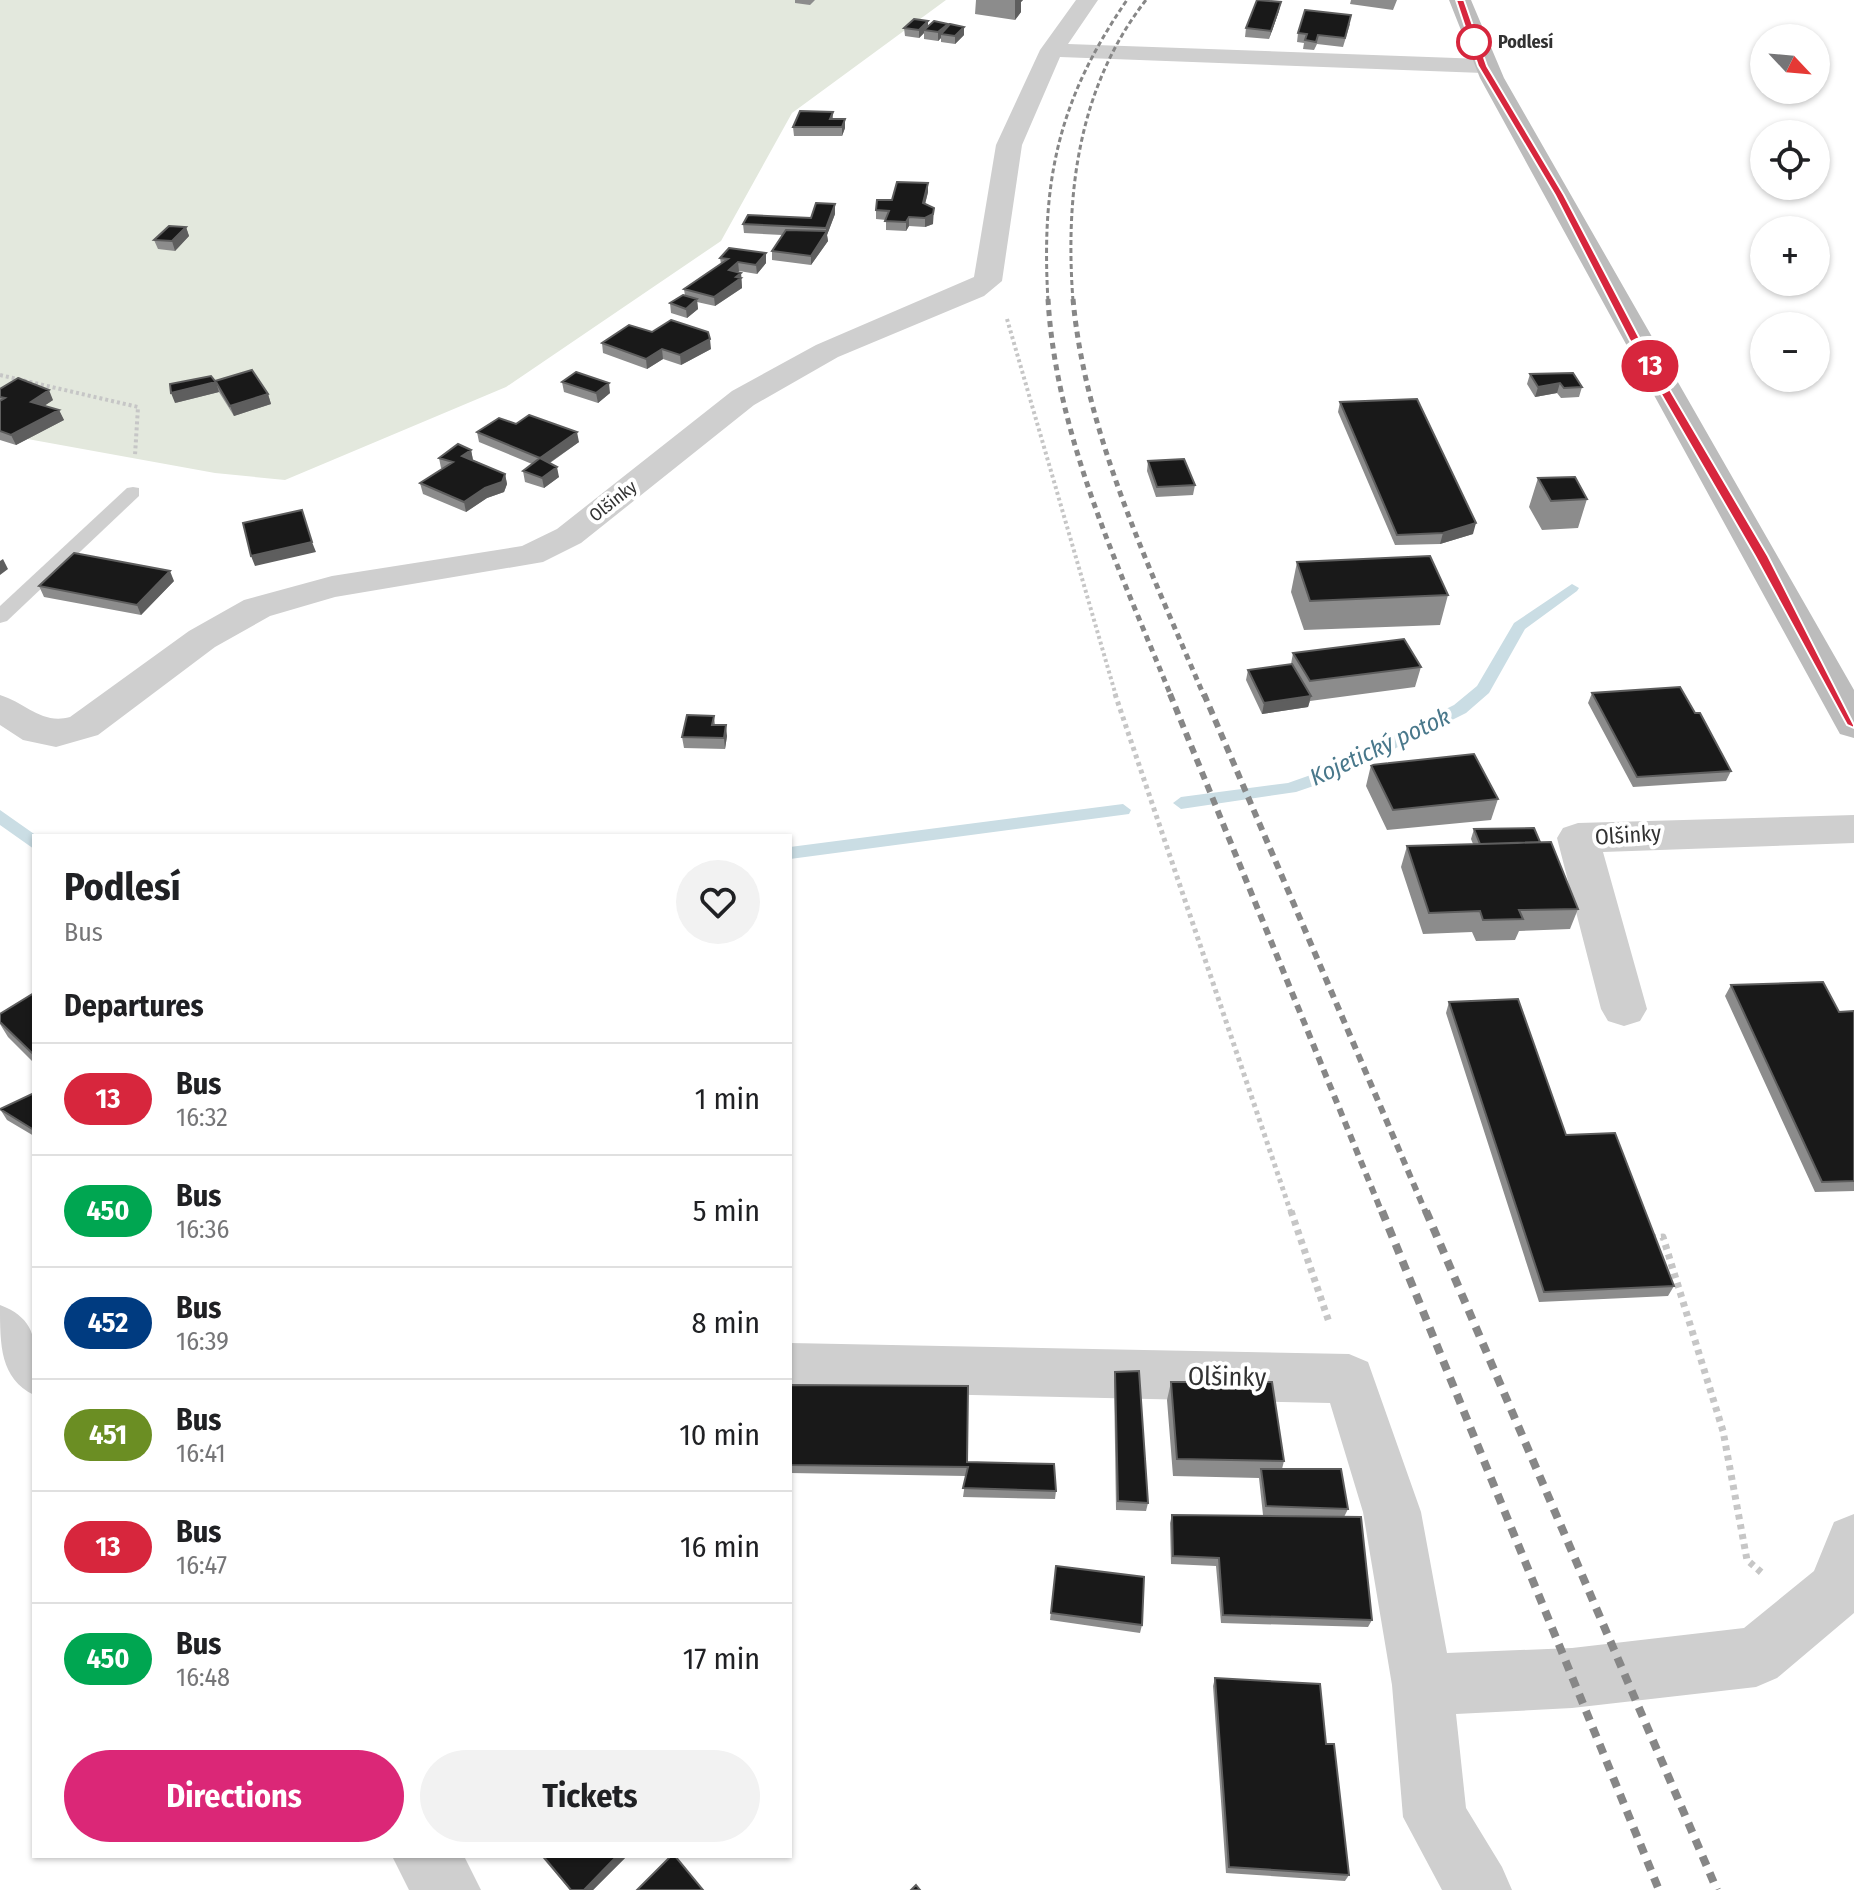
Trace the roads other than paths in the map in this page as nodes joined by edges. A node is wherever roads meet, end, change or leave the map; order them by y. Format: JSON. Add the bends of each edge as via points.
{"nodes":[{"id":1,"x":1087,"y":0,"type":"edge"},
{"id":2,"x":1460,"y":0,"type":"edge"},
{"id":3,"x":1052,"y":50,"type":"junction"},
{"id":4,"x":1483,"y":66,"type":"junction"},
{"id":5,"x":133,"y":492,"type":"road end"},
{"id":6,"x":0,"y":617,"type":"edge"},
{"id":7,"x":0,"y":708,"type":"edge"},
{"id":8,"x":1854,"y":725,"type":"edge"},
{"id":9,"x":1854,"y":829,"type":"edge"},
{"id":10,"x":1624,"y":1009,"type":"dead end"},
{"id":11,"x":0,"y":1329,"type":"edge"},
{"id":12,"x":792,"y":1367,"type":"edge"},
{"id":13,"x":32,"y":1369,"type":"edge"},
{"id":14,"x":1854,"y":1542,"type":"edge"},
{"id":15,"x":1423,"y":1685,"type":"junction"},
{"id":16,"x":425,"y":1858,"type":"edge"},
{"id":17,"x":448,"y":1890,"type":"edge"},
{"id":18,"x":1479,"y":1890,"type":"edge"}],
"edges":[{"from":1,"to":3,"type":"street"},
{"from":2,"to":4,"type":"main road"},
{"from":3,"to":4,"type":"street"},
{"from":3,"to":7,"type":"street","name":"Olšinky","via":[[1009,145],[988,281],[974,290],[827,351],[743,398],[569,536],[531,555],[332,587],[257,608],[202,639],[84,726],[56,734],[37,731]]},
{"from":4,"to":8,"type":"main road"},
{"from":5,"to":6,"type":"lane"},
{"from":9,"to":10,"type":"street","name":"Olšinky","via":[[1578,838]]},
{"from":11,"to":13,"type":"street"},
{"from":12,"to":15,"type":"street","name":"Olšinky","via":[[1349,1379],[1392,1512]]},
{"from":14,"to":15,"type":"street","via":[[1835,1591],[1756,1657],[1572,1678]]},
{"from":15,"to":18,"type":"street","via":[[1435,1817]]},
{"from":16,"to":17,"type":"street"}]}
